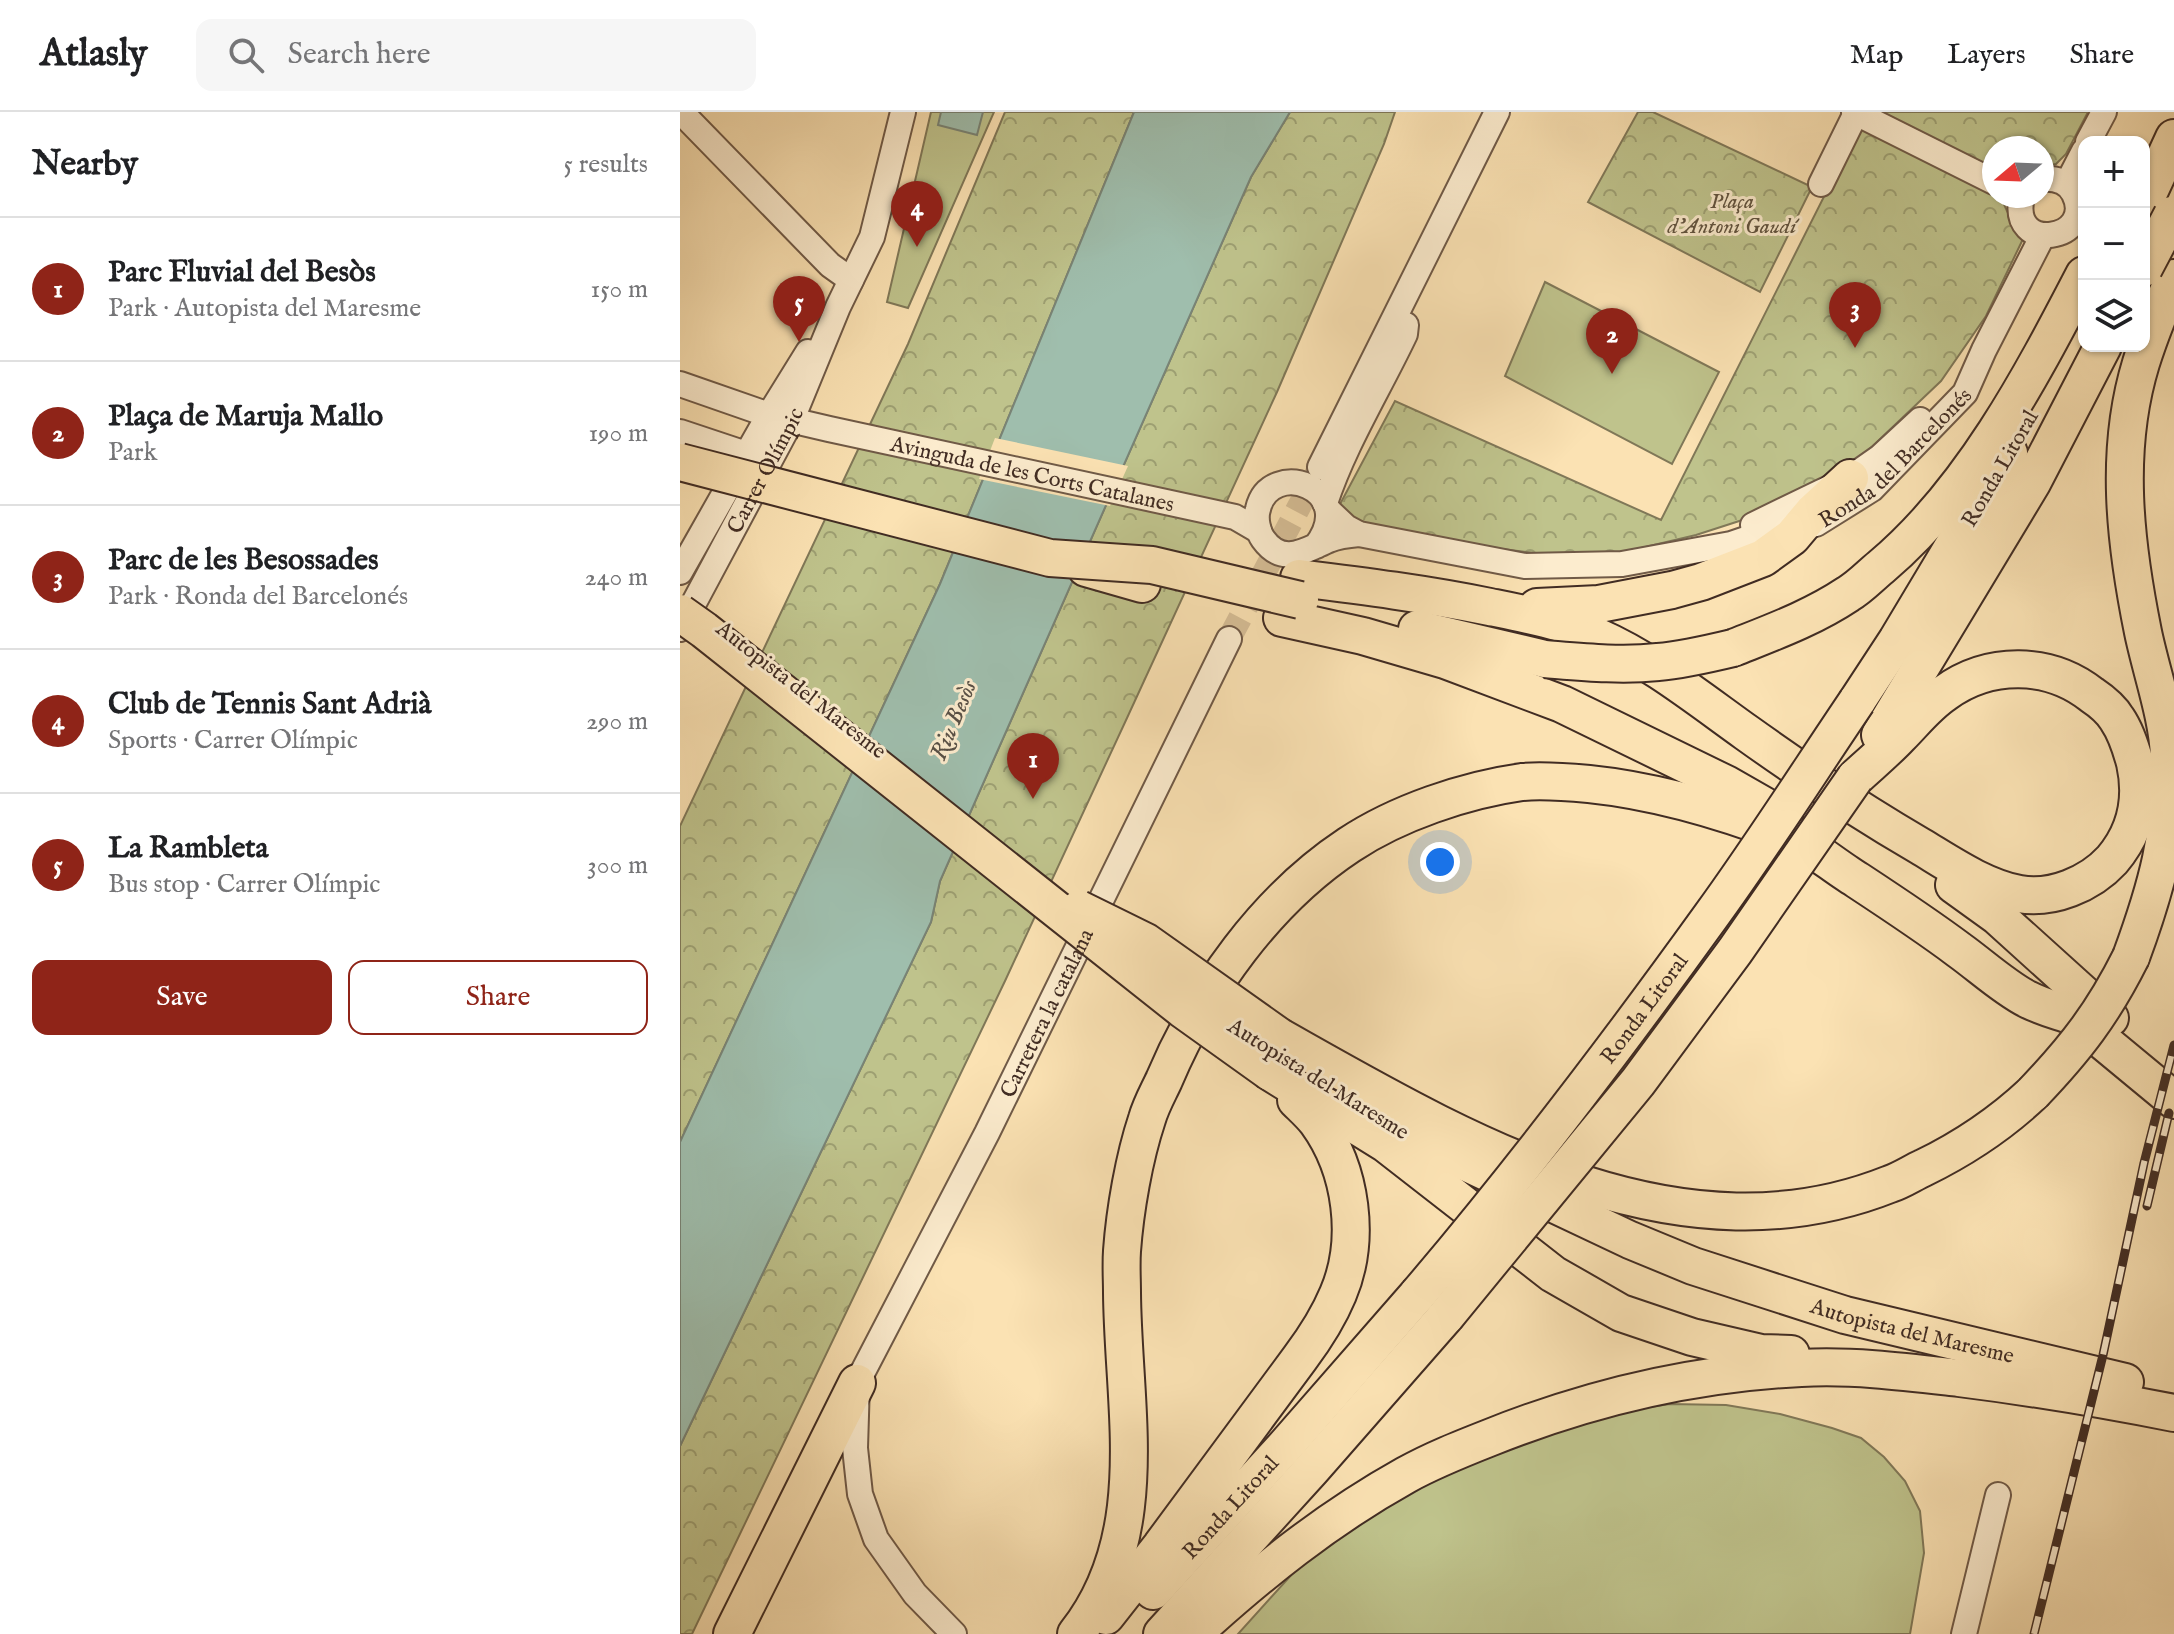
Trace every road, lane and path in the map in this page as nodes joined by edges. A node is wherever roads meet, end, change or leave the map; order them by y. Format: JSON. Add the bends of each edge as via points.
{"nodes":[{"id":1,"x":681,"y":112,"type":"edge"},
{"id":2,"x":1497,"y":112,"type":"edge"},
{"id":3,"x":2104,"y":112,"type":"edge"},
{"id":4,"x":2171,"y":112,"type":"edge"},
{"id":5,"x":902,"y":113,"type":"edge"},
{"id":6,"x":1855,"y":113,"type":"edge"},
{"id":7,"x":2091,"y":136,"type":"edge"},
{"id":8,"x":2174,"y":138,"type":"edge"},
{"id":9,"x":2150,"y":145,"type":"edge"},
{"id":10,"x":2078,"y":163,"type":"edge"},
{"id":11,"x":1982,"y":176,"type":"edge"},
{"id":12,"x":2054,"y":178,"type":"edge"},
{"id":13,"x":1821,"y":184,"type":"dead end"},
{"id":14,"x":2067,"y":184,"type":"junction"},
{"id":15,"x":2021,"y":208,"type":"edge"},
{"id":16,"x":2163,"y":209,"type":"edge"},
{"id":17,"x":2078,"y":215,"type":"edge"},
{"id":18,"x":2078,"y":223,"type":"edge"},
{"id":19,"x":2043,"y":235,"type":"junction"},
{"id":20,"x":2150,"y":245,"type":"edge"},
{"id":21,"x":2150,"y":249,"type":"edge"},
{"id":22,"x":2174,"y":256,"type":"edge"},
{"id":23,"x":2150,"y":264,"type":"edge"},
{"id":24,"x":2174,"y":276,"type":"edge"},
{"id":25,"x":851,"y":280,"type":"junction"},
{"id":26,"x":2083,"y":280,"type":"edge"},
{"id":27,"x":1407,"y":295,"type":"junction"},
{"id":28,"x":2075,"y":320,"type":"edge"},
{"id":29,"x":1984,"y":350,"type":"junction"},
{"id":30,"x":2100,"y":352,"type":"edge"},
{"id":31,"x":680,"y":384,"type":"edge"},
{"id":32,"x":781,"y":417,"type":"junction"},
{"id":33,"x":680,"y":432,"type":"edge"},
{"id":34,"x":758,"y":458,"type":"junction"},
{"id":35,"x":680,"y":462,"type":"edge"},
{"id":36,"x":1320,"y":467,"type":"tunnel mouth"},
{"id":37,"x":1850,"y":478,"type":"junction"},
{"id":38,"x":1294,"y":482,"type":"junction"},
{"id":39,"x":1260,"y":505,"type":"junction"},
{"id":40,"x":1326,"y":506,"type":"junction"},
{"id":41,"x":1235,"y":517,"type":"junction"},
{"id":42,"x":1801,"y":526,"type":"junction"},
{"id":43,"x":1259,"y":531,"type":"junction"},
{"id":44,"x":1359,"y":534,"type":"junction"},
{"id":45,"x":1316,"y":546,"type":"junction"},
{"id":46,"x":1743,"y":552,"type":"junction"},
{"id":47,"x":1685,"y":554,"type":"junction"},
{"id":48,"x":1050,"y":558,"type":"junction"},
{"id":49,"x":680,"y":572,"type":"edge"},
{"id":50,"x":1293,"y":599,"type":"junction"},
{"id":51,"x":1500,"y":609,"type":"junction"},
{"id":52,"x":680,"y":613,"type":"edge"},
{"id":53,"x":1229,"y":639,"type":"tunnel mouth"},
{"id":54,"x":1894,"y":729,"type":"junction"},
{"id":55,"x":1746,"y":732,"type":"junction"},
{"id":56,"x":2171,"y":810,"type":"edge"},
{"id":57,"x":2075,"y":1017,"type":"junction"},
{"id":58,"x":1275,"y":1054,"type":"junction"},
{"id":59,"x":2174,"y":1074,"type":"edge"},
{"id":60,"x":2174,"y":1100,"type":"edge"},
{"id":61,"x":1432,"y":1305,"type":"junction"},
{"id":62,"x":857,"y":1383,"type":"junction"},
{"id":63,"x":2169,"y":1401,"type":"edge"},
{"id":64,"x":1998,"y":1495,"type":"dead end"},
{"id":65,"x":732,"y":1634,"type":"edge"},
{"id":66,"x":954,"y":1634,"type":"edge"},
{"id":67,"x":1076,"y":1634,"type":"edge"},
{"id":68,"x":1092,"y":1634,"type":"edge"},
{"id":69,"x":1112,"y":1634,"type":"edge"},
{"id":70,"x":1162,"y":1634,"type":"edge"},
{"id":71,"x":1193,"y":1634,"type":"edge"},
{"id":72,"x":1964,"y":1634,"type":"edge"}],
"edges":[{"from":1,"to":25,"type":"street","via":[[830,265]]},
{"from":2,"to":27,"type":"street"},
{"from":3,"to":7,"type":"street"},
{"from":4,"to":9,"type":"highway"},
{"from":5,"to":25,"type":"street","name":"Carrer Olímpic","via":[[872,237]]},
{"from":6,"to":11,"type":"street"},
{"from":6,"to":13,"type":"street"},
{"from":8,"to":16,"type":"highway"},
{"from":10,"to":14,"type":"street"},
{"from":12,"to":14,"type":"street"},
{"from":14,"to":17,"type":"street"},
{"from":15,"to":19,"type":"street","via":[[2025,224]]},
{"from":16,"to":21,"type":"highway","bridge":true},
{"from":18,"to":19,"type":"street","via":[[2056,235]]},
{"from":19,"to":29,"type":"street","name":"Ronda del Barcelonés"},
{"from":20,"to":22,"type":"street"},
{"from":23,"to":24,"type":"street"},
{"from":24,"to":56,"type":"highway","via":[[2140,365],[2125,463],[2126,533],[2169,754]]},
{"from":25,"to":32,"type":"street","name":"Carrer Olímpic"},
{"from":26,"to":28,"type":"highway"},
{"from":27,"to":36,"type":"street"},
{"from":27,"to":38,"type":"street","via":[[1374,323]]},
{"from":27,"to":40,"type":"street","via":[[1405,334],[1335,474]]},
{"from":28,"to":50,"type":"highway","bridge":true,"via":[[1923,529],[1851,593],[1803,620],[1733,648],[1658,662],[1545,659]]},
{"from":28,"to":61,"type":"highway","name":"Ronda Litoral","bridge":true,"via":[[1997,473],[1897,640],[1713,914],[1455,1251]]},
{"from":29,"to":37,"type":"street","name":"Ronda del Barcelonés","via":[[1935,405]]},
{"from":29,"to":42,"type":"street","name":"Ronda del Barcelonés","via":[[1965,393],[1872,489],[1816,524]]},
{"from":30,"to":54,"type":"highway","name":"Ronda Litoral"},
{"from":31,"to":32,"type":"street"},
{"from":32,"to":34,"type":"street","name":"Carrer Olímpic"},
{"from":32,"to":41,"type":"street","name":"Avinguda de les Corts Catalanes"},
{"from":33,"to":34,"type":"street"},
{"from":34,"to":49,"type":"street","name":"Carrer Olímpic"},
{"from":34,"to":52,"type":"street","name":"Carrer Olímpic"},
{"from":35,"to":48,"type":"highway","bridge":true},
{"from":37,"to":42,"type":"highway"},
{"from":37,"to":47,"type":"street","name":"Ronda del Barcelonés"},
{"from":38,"to":39,"type":"street","via":[[1272,489]]},
{"from":38,"to":40,"type":"street","via":[[1319,493]]},
{"from":39,"to":41,"type":"street"},
{"from":39,"to":43,"type":"street"},
{"from":40,"to":44,"type":"street","name":"Ronda del Barcelonés"},
{"from":40,"to":45,"type":"street","via":[[1329,524]]},
{"from":41,"to":43,"type":"street","name":"Avinguda de les Corts Catalanes"},
{"from":42,"to":46,"type":"highway","via":[[1763,558]]},
{"from":43,"to":45,"type":"street","via":[[1278,552],[1296,555]]},
{"from":44,"to":45,"type":"street","name":"Ronda del Barcelonés"},
{"from":44,"to":47,"type":"street","name":"Ronda del Barcelonés","via":[[1525,566],[1622,564]]},
{"from":46,"to":47,"type":"street","name":"Ronda del Barcelonés"},
{"from":46,"to":51,"type":"highway","via":[[1701,582],[1599,604]]},
{"from":48,"to":50,"type":"highway","bridge":true,"via":[[1152,565]]},
{"from":48,"to":50,"type":"highway","bridge":true,"via":[[1142,584]]},
{"from":50,"to":51,"type":"highway","via":[[1431,595]]},
{"from":50,"to":57,"type":"highway","via":[[1363,636],[1562,704],[1726,784],[1945,920]]},
{"from":51,"to":55,"type":"highway","via":[[1596,636],[1645,661]]},
{"from":52,"to":58,"type":"highway","bridge":true,"via":[[1182,1009]]},
{"from":52,"to":58,"type":"highway","name":"Autopista del Maresme","bridge":true,"via":[[762,656],[1074,906],[1146,942]]},
{"from":53,"to":62,"type":"street","name":"Carretera la catalana","via":[[987,1133]]},
{"from":54,"to":55,"type":"highway","via":[[1947,691],[1990,671],[2039,671],[2071,681],[2117,718],[2131,746],[2139,797],[2129,836],[2104,869],[2089,879],[2068,889],[2022,895],[1965,872],[1871,817]]},
{"from":54,"to":61,"type":"highway","name":"Ronda Litoral","bridge":true,"via":[[1638,1082]]},
{"from":55,"to":59,"type":"highway","via":[[1764,754],[1997,916]]},
{"from":56,"to":58,"type":"highway","bridge":true,"via":[[2151,900],[2131,957],[2096,1020],[2066,1059],[1976,1140],[1890,1184],[1842,1199],[1759,1211],[1642,1201],[1538,1168],[1382,1095]]},
{"from":57,"to":60,"type":"highway"},
{"from":57,"to":67,"type":"highway","via":[[2026,999],[1913,916],[1789,836],[1655,793],[1525,782],[1437,804],[1349,845],[1291,893],[1233,960],[1177,1050],[1147,1119],[1122,1253],[1127,1509],[1104,1591]]},
{"from":58,"to":63,"type":"highway","name":"Autopista del Maresme","via":[[1389,1127],[1693,1266],[1845,1315],[2064,1366]]},
{"from":58,"to":63,"type":"highway","via":[[1553,1274],[1621,1313],[1761,1353],[1913,1361]]},
{"from":58,"to":68,"type":"highway","via":[[1333,1150],[1345,1181],[1350,1231],[1339,1292],[1307,1348]]},
{"from":61,"to":69,"type":"highway","name":"Ronda Litoral","via":[[1287,1444]]},
{"from":61,"to":70,"type":"highway","name":"Ronda Litoral","via":[[1312,1469]]},
{"from":62,"to":65,"type":"highway"},
{"from":62,"to":66,"type":"street","via":[[860,1494],[876,1539],[915,1594]]},
{"from":63,"to":71,"type":"highway","via":[[1842,1368],[1693,1379],[1624,1393],[1532,1421],[1409,1473],[1309,1536]]},
{"from":64,"to":72,"type":"street"}]}
